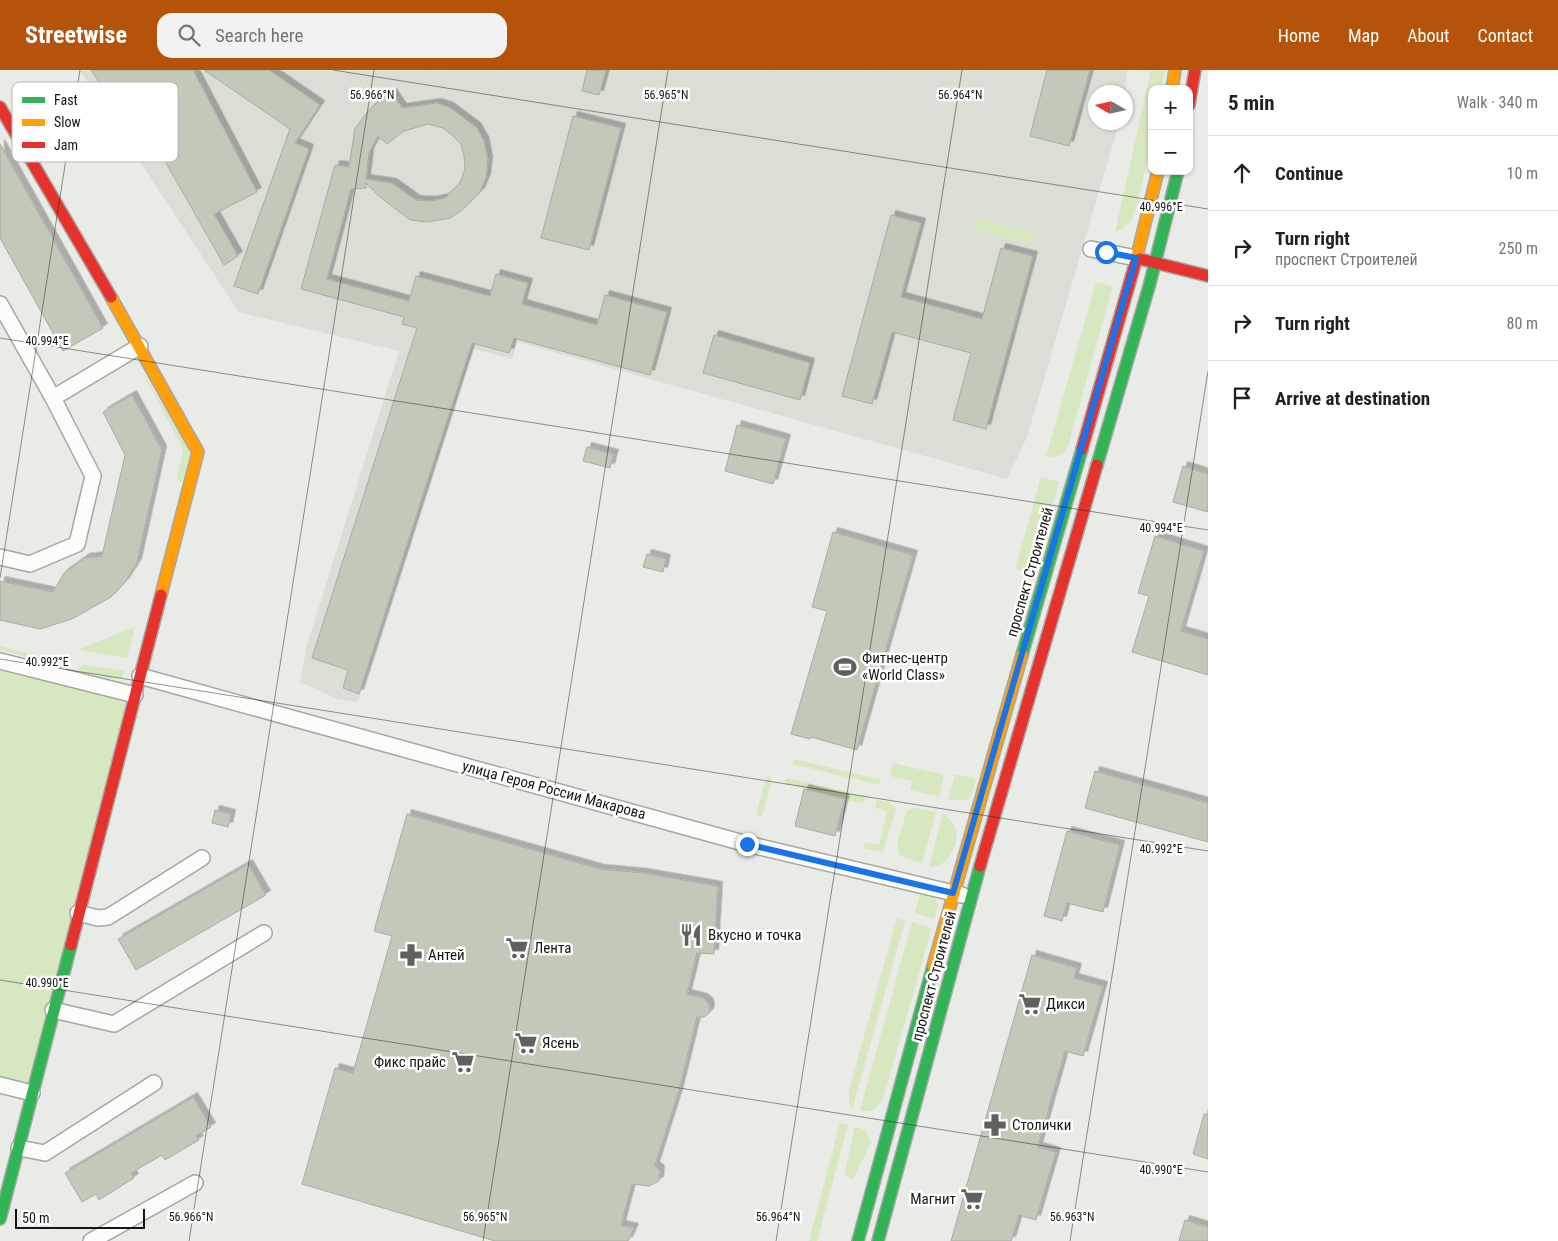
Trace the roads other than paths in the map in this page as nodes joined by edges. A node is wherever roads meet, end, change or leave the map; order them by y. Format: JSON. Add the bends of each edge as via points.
{"nodes":[{"id":1,"x":1175,"y":70,"type":"edge"},
{"id":2,"x":1195,"y":70,"type":"edge"},
{"id":3,"x":1173,"y":85,"type":"edge"},
{"id":4,"x":1192,"y":85,"type":"edge"},
{"id":5,"x":0,"y":107,"type":"edge"},
{"id":6,"x":12,"y":127,"type":"edge"},
{"id":7,"x":32,"y":162,"type":"edge"},
{"id":8,"x":1157,"y":175,"type":"edge"},
{"id":9,"x":1177,"y":175,"type":"edge"},
{"id":10,"x":1091,"y":249,"type":"dead end"},
{"id":11,"x":1136,"y":258,"type":"junction"},
{"id":12,"x":1155,"y":263,"type":"junction"},
{"id":13,"x":1208,"y":276,"type":"edge"},
{"id":14,"x":0,"y":304,"type":"edge"},
{"id":15,"x":140,"y":346,"type":"junction"},
{"id":16,"x":54,"y":398,"type":"junction"},
{"id":17,"x":0,"y":557,"type":"edge"},
{"id":18,"x":0,"y":660,"type":"edge"},
{"id":19,"x":140,"y":676,"type":"junction"},
{"id":20,"x":135,"y":695,"type":"junction"},
{"id":21,"x":202,"y":858,"type":"dead end"},
{"id":22,"x":953,"y":893,"type":"junction"},
{"id":23,"x":971,"y":897,"type":"junction"},
{"id":24,"x":78,"y":913,"type":"junction"},
{"id":25,"x":264,"y":933,"type":"dead end"},
{"id":26,"x":53,"y":1010,"type":"junction"},
{"id":27,"x":154,"y":1083,"type":"dead end"},
{"id":28,"x":0,"y":1085,"type":"edge"},
{"id":29,"x":32,"y":1093,"type":"junction"},
{"id":30,"x":19,"y":1148,"type":"junction"},
{"id":31,"x":195,"y":1183,"type":"dead end"},
{"id":32,"x":0,"y":1218,"type":"edge"},
{"id":33,"x":91,"y":1241,"type":"edge"},
{"id":34,"x":858,"y":1241,"type":"edge"},
{"id":35,"x":878,"y":1241,"type":"edge"}],
"edges":[{"from":1,"to":3,"type":"main road"},
{"from":2,"to":4,"type":"main road"},
{"from":5,"to":6,"type":"main road"},
{"from":7,"to":15,"type":"main road"},
{"from":8,"to":11,"type":"main road","name":"проспект Строителей"},
{"from":9,"to":12,"type":"main road","name":"проспект Строителей"},
{"from":10,"to":11,"type":"street"},
{"from":11,"to":12,"type":"main road"},
{"from":11,"to":22,"type":"main road","name":"проспект Строителей"},
{"from":12,"to":13,"type":"main road"},
{"from":12,"to":23,"type":"main road","name":"проспект Строителей"},
{"from":14,"to":16,"type":"street"},
{"from":15,"to":16,"type":"street"},
{"from":15,"to":19,"type":"main road","via":[[198,452]]},
{"from":16,"to":17,"type":"street","via":[[93,476],[77,544],[30,564]]},
{"from":18,"to":20,"type":"street"},
{"from":19,"to":20,"type":"main road"},
{"from":19,"to":22,"type":"street","name":"улица Героя России Макарова","via":[[747,844]]},
{"from":20,"to":24,"type":"main road"},
{"from":21,"to":24,"type":"street","via":[[108,917]]},
{"from":22,"to":23,"type":"street","name":"улица Героя России Макарова"},
{"from":22,"to":34,"type":"main road","name":"проспект Строителей"},
{"from":23,"to":35,"type":"main road","name":"проспект Строителей"},
{"from":24,"to":26,"type":"main road"},
{"from":25,"to":26,"type":"street","via":[[114,1024]]},
{"from":26,"to":29,"type":"main road"},
{"from":27,"to":30,"type":"street","via":[[45,1153]]},
{"from":28,"to":29,"type":"street"},
{"from":29,"to":30,"type":"main road"},
{"from":30,"to":32,"type":"main road"},
{"from":31,"to":33,"type":"street"}]}
